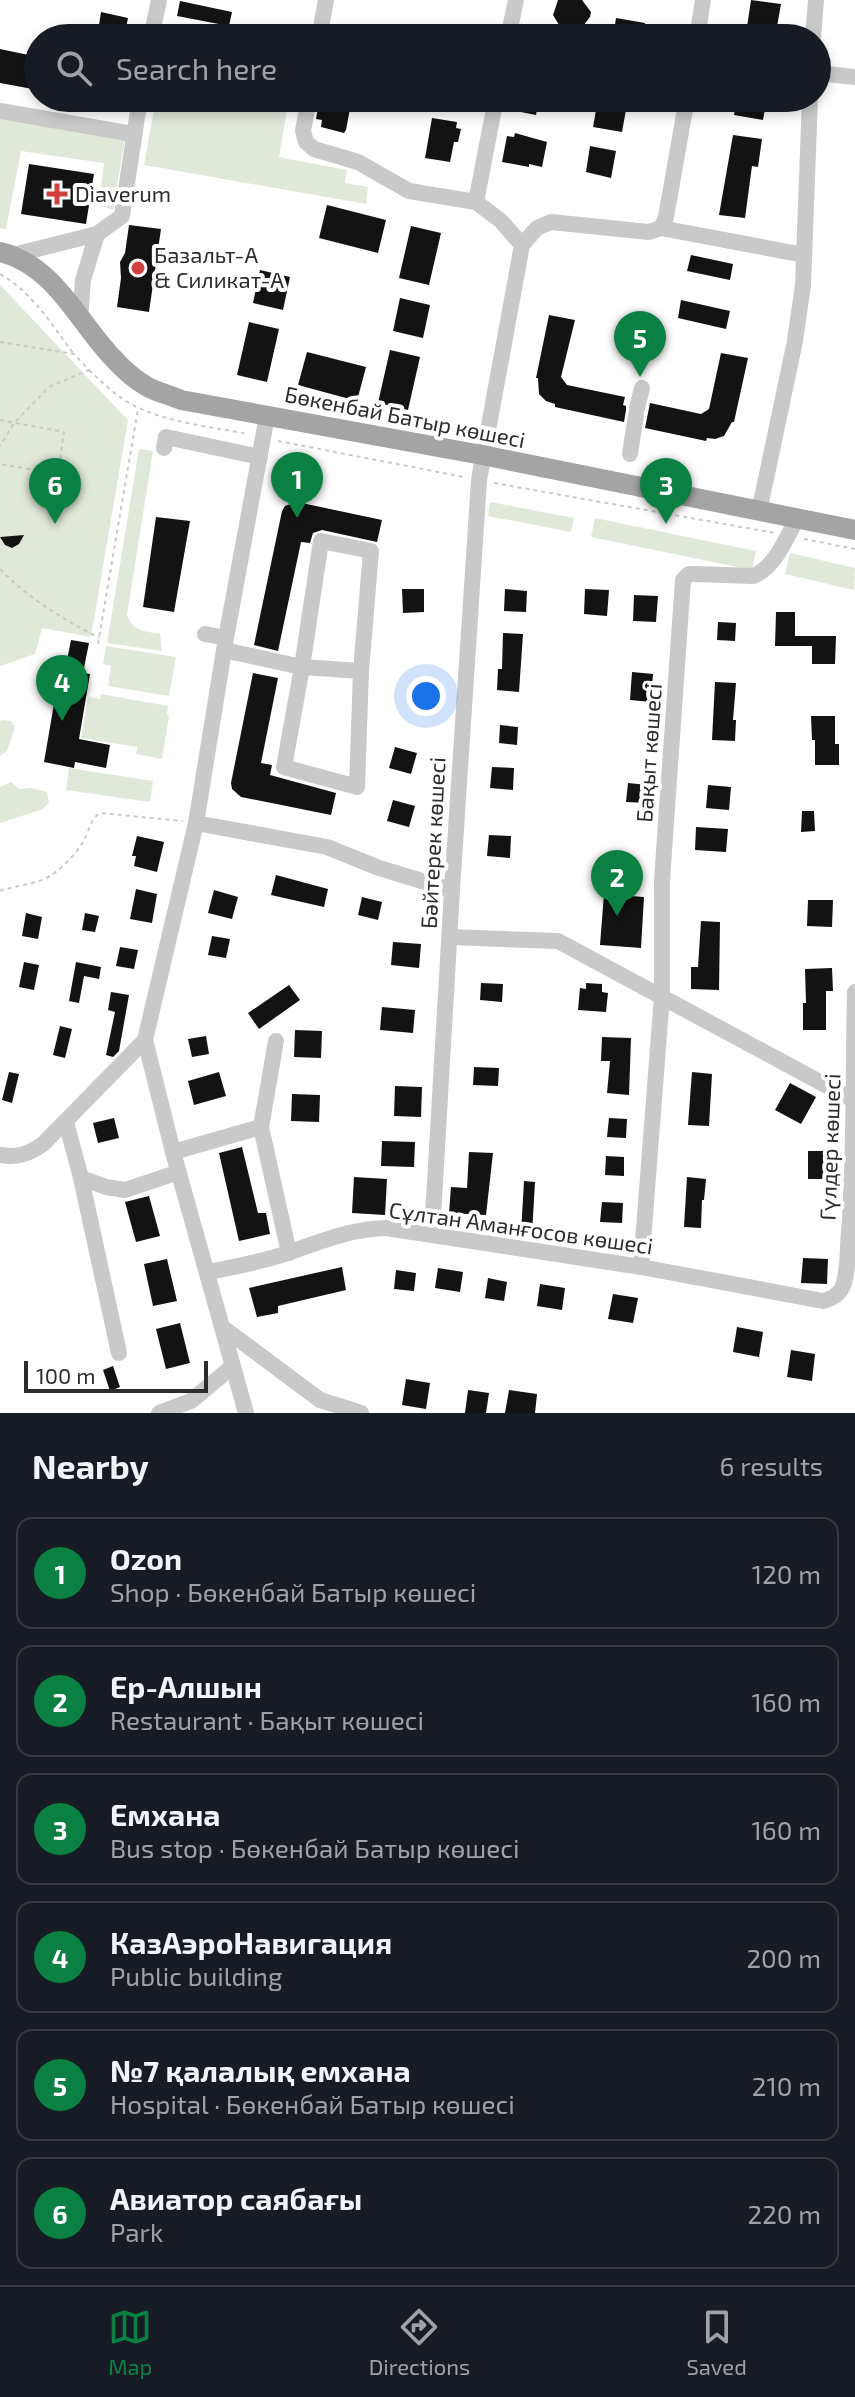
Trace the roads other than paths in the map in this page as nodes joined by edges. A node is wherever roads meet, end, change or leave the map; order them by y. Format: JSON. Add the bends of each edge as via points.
{"nodes":[{"id":1,"x":159,"y":0,"type":"edge"},
{"id":2,"x":326,"y":0,"type":"edge"},
{"id":3,"x":516,"y":0,"type":"edge"},
{"id":4,"x":703,"y":0,"type":"edge"},
{"id":5,"x":816,"y":0,"type":"edge"},
{"id":6,"x":154,"y":24,"type":"edge"},
{"id":7,"x":322,"y":24,"type":"edge"},
{"id":8,"x":511,"y":24,"type":"edge"},
{"id":9,"x":699,"y":24,"type":"edge"},
{"id":10,"x":814,"y":24,"type":"edge"},
{"id":11,"x":831,"y":74,"type":"edge"},
{"id":12,"x":855,"y":77,"type":"edge"},
{"id":13,"x":0,"y":111,"type":"edge"},
{"id":14,"x":137,"y":112,"type":"edge"},
{"id":15,"x":306,"y":112,"type":"edge"},
{"id":16,"x":493,"y":112,"type":"edge"},
{"id":17,"x":685,"y":112,"type":"edge"},
{"id":18,"x":809,"y":112,"type":"edge"},
{"id":19,"x":133,"y":134,"type":"junction"},
{"id":20,"x":476,"y":202,"type":"junction"},
{"id":21,"x":661,"y":228,"type":"junction"},
{"id":22,"x":97,"y":234,"type":"junction"},
{"id":23,"x":522,"y":245,"type":"junction"},
{"id":24,"x":7,"y":254,"type":"edge"},
{"id":25,"x":804,"y":255,"type":"junction"},
{"id":26,"x":80,"y":319,"type":"junction"},
{"id":27,"x":642,"y":388,"type":"dead end"},
{"id":28,"x":267,"y":416,"type":"junction"},
{"id":29,"x":164,"y":448,"type":"dead end"},
{"id":30,"x":630,"y":454,"type":"dead end"},
{"id":31,"x":482,"y":455,"type":"junction"},
{"id":32,"x":260,"y":457,"type":"junction"},
{"id":33,"x":759,"y":512,"type":"junction"},
{"id":34,"x":792,"y":527,"type":"junction"},
{"id":35,"x":855,"y":530,"type":"edge"},
{"id":36,"x":205,"y":634,"type":"dead end"},
{"id":37,"x":225,"y":644,"type":"junction"},
{"id":38,"x":302,"y":667,"type":"junction"},
{"id":39,"x":361,"y":671,"type":"junction"},
{"id":40,"x":196,"y":823,"type":"junction"},
{"id":41,"x":452,"y":890,"type":"junction"},
{"id":42,"x":450,"y":937,"type":"junction"},
{"id":43,"x":855,"y":992,"type":"edge"},
{"id":44,"x":662,"y":996,"type":"junction"},
{"id":45,"x":145,"y":1040,"type":"junction"},
{"id":46,"x":276,"y":1041,"type":"dead end"},
{"id":47,"x":854,"y":1101,"type":"edge"},
{"id":48,"x":66,"y":1122,"type":"junction"},
{"id":49,"x":261,"y":1127,"type":"junction"},
{"id":50,"x":173,"y":1152,"type":"junction"},
{"id":51,"x":0,"y":1155,"type":"edge"},
{"id":52,"x":179,"y":1172,"type":"junction"},
{"id":53,"x":81,"y":1178,"type":"junction"},
{"id":54,"x":432,"y":1234,"type":"junction"},
{"id":55,"x":289,"y":1253,"type":"junction"},
{"id":56,"x":641,"y":1267,"type":"junction"},
{"id":57,"x":207,"y":1272,"type":"junction"},
{"id":58,"x":833,"y":1298,"type":"joint"},
{"id":59,"x":222,"y":1327,"type":"junction"},
{"id":60,"x":119,"y":1353,"type":"dead end"},
{"id":61,"x":233,"y":1366,"type":"junction"},
{"id":62,"x":159,"y":1413,"type":"edge"},
{"id":63,"x":246,"y":1413,"type":"edge"},
{"id":64,"x":361,"y":1413,"type":"edge"}],
"edges":[{"from":1,"to":6,"type":"street"},
{"from":2,"to":7,"type":"street"},
{"from":3,"to":8,"type":"street"},
{"from":4,"to":9,"type":"street"},
{"from":5,"to":10,"type":"street"},
{"from":11,"to":12,"type":"street"},
{"from":13,"to":19,"type":"street"},
{"from":14,"to":19,"type":"street"},
{"from":15,"to":20,"type":"street","via":[[303,131],[314,149],[358,162],[409,191]]},
{"from":16,"to":20,"type":"street"},
{"from":17,"to":21,"type":"street"},
{"from":18,"to":25,"type":"street"},
{"from":19,"to":22,"type":"street","via":[[122,216]]},
{"from":20,"to":23,"type":"street"},
{"from":21,"to":23,"type":"street","via":[[649,232],[551,222]]},
{"from":21,"to":25,"type":"street"},
{"from":22,"to":24,"type":"street"},
{"from":22,"to":26,"type":"street","via":[[83,280]]},
{"from":23,"to":31,"type":"street","name":"Бәйтерек көшесі"},
{"from":24,"to":26,"type":"main road","name":"Бөкенбай Батыр көшесі","via":[[35,266]]},
{"from":25,"to":33,"type":"street","via":[[795,341]]},
{"from":26,"to":28,"type":"main road","name":"Бөкенбай Батыр көшесі","via":[[145,386],[181,400]]},
{"from":27,"to":30,"type":"street"},
{"from":28,"to":31,"type":"main road","name":"Бөкенбай Батыр көшесі"},
{"from":28,"to":32,"type":"street"},
{"from":29,"to":32,"type":"street","via":[[166,437]]},
{"from":31,"to":33,"type":"main road","name":"Бөкенбай Батыр көшесі"},
{"from":31,"to":41,"type":"street","name":"Бәйтерек көшесі"},
{"from":32,"to":37,"type":"street"},
{"from":33,"to":34,"type":"main road","name":"Бөкенбай Батыр көшесі"},
{"from":34,"to":35,"type":"main road","name":"Бөкенбай Батыр көшесі"},
{"from":34,"to":44,"type":"street","name":"Бақыт көшесі","via":[[759,574],[689,574],[683,580],[662,880]]},
{"from":36,"to":37,"type":"street"},
{"from":37,"to":38,"type":"street"},
{"from":37,"to":40,"type":"street"},
{"from":38,"to":39,"type":"street"},
{"from":38,"to":39,"type":"street","via":[[284,767],[357,787]]},
{"from":38,"to":39,"type":"street","via":[[321,541],[371,551]]},
{"from":40,"to":41,"type":"street","via":[[327,847]]},
{"from":40,"to":45,"type":"street"},
{"from":41,"to":42,"type":"street","name":"Бәйтерек көшесі"},
{"from":42,"to":44,"type":"street","via":[[558,941]]},
{"from":42,"to":54,"type":"street","name":"Бәйтерек көшесі"},
{"from":43,"to":47,"type":"street","name":"Гүлдер көшесі"},
{"from":44,"to":47,"type":"street"},
{"from":44,"to":56,"type":"street","name":"Бақыт көшесі"},
{"from":45,"to":48,"type":"street"},
{"from":45,"to":50,"type":"street"},
{"from":46,"to":49,"type":"street"},
{"from":47,"to":58,"type":"street","name":"Гүлдер көшесі","via":[[845,1281]]},
{"from":48,"to":51,"type":"street","via":[[35,1150]]},
{"from":48,"to":53,"type":"street"},
{"from":49,"to":50,"type":"street"},
{"from":49,"to":55,"type":"street"},
{"from":50,"to":52,"type":"street"},
{"from":52,"to":53,"type":"street","via":[[125,1190]]},
{"from":52,"to":57,"type":"street"},
{"from":53,"to":60,"type":"street"},
{"from":54,"to":55,"type":"street","name":"Сұлтан Аманғосов көшесі","via":[[359,1229]]},
{"from":54,"to":56,"type":"street","name":"Сұлтан Аманғосов көшесі"},
{"from":55,"to":57,"type":"street","name":"Сұлтан Аманғосов көшесі"},
{"from":56,"to":58,"type":"street","name":"Сұлтан Аманғосов көшесі","via":[[823,1301]]},
{"from":57,"to":59,"type":"street"},
{"from":59,"to":61,"type":"street"},
{"from":59,"to":64,"type":"street","via":[[320,1400]]},
{"from":61,"to":62,"type":"street","via":[[191,1401]]},
{"from":61,"to":63,"type":"street"}]}
